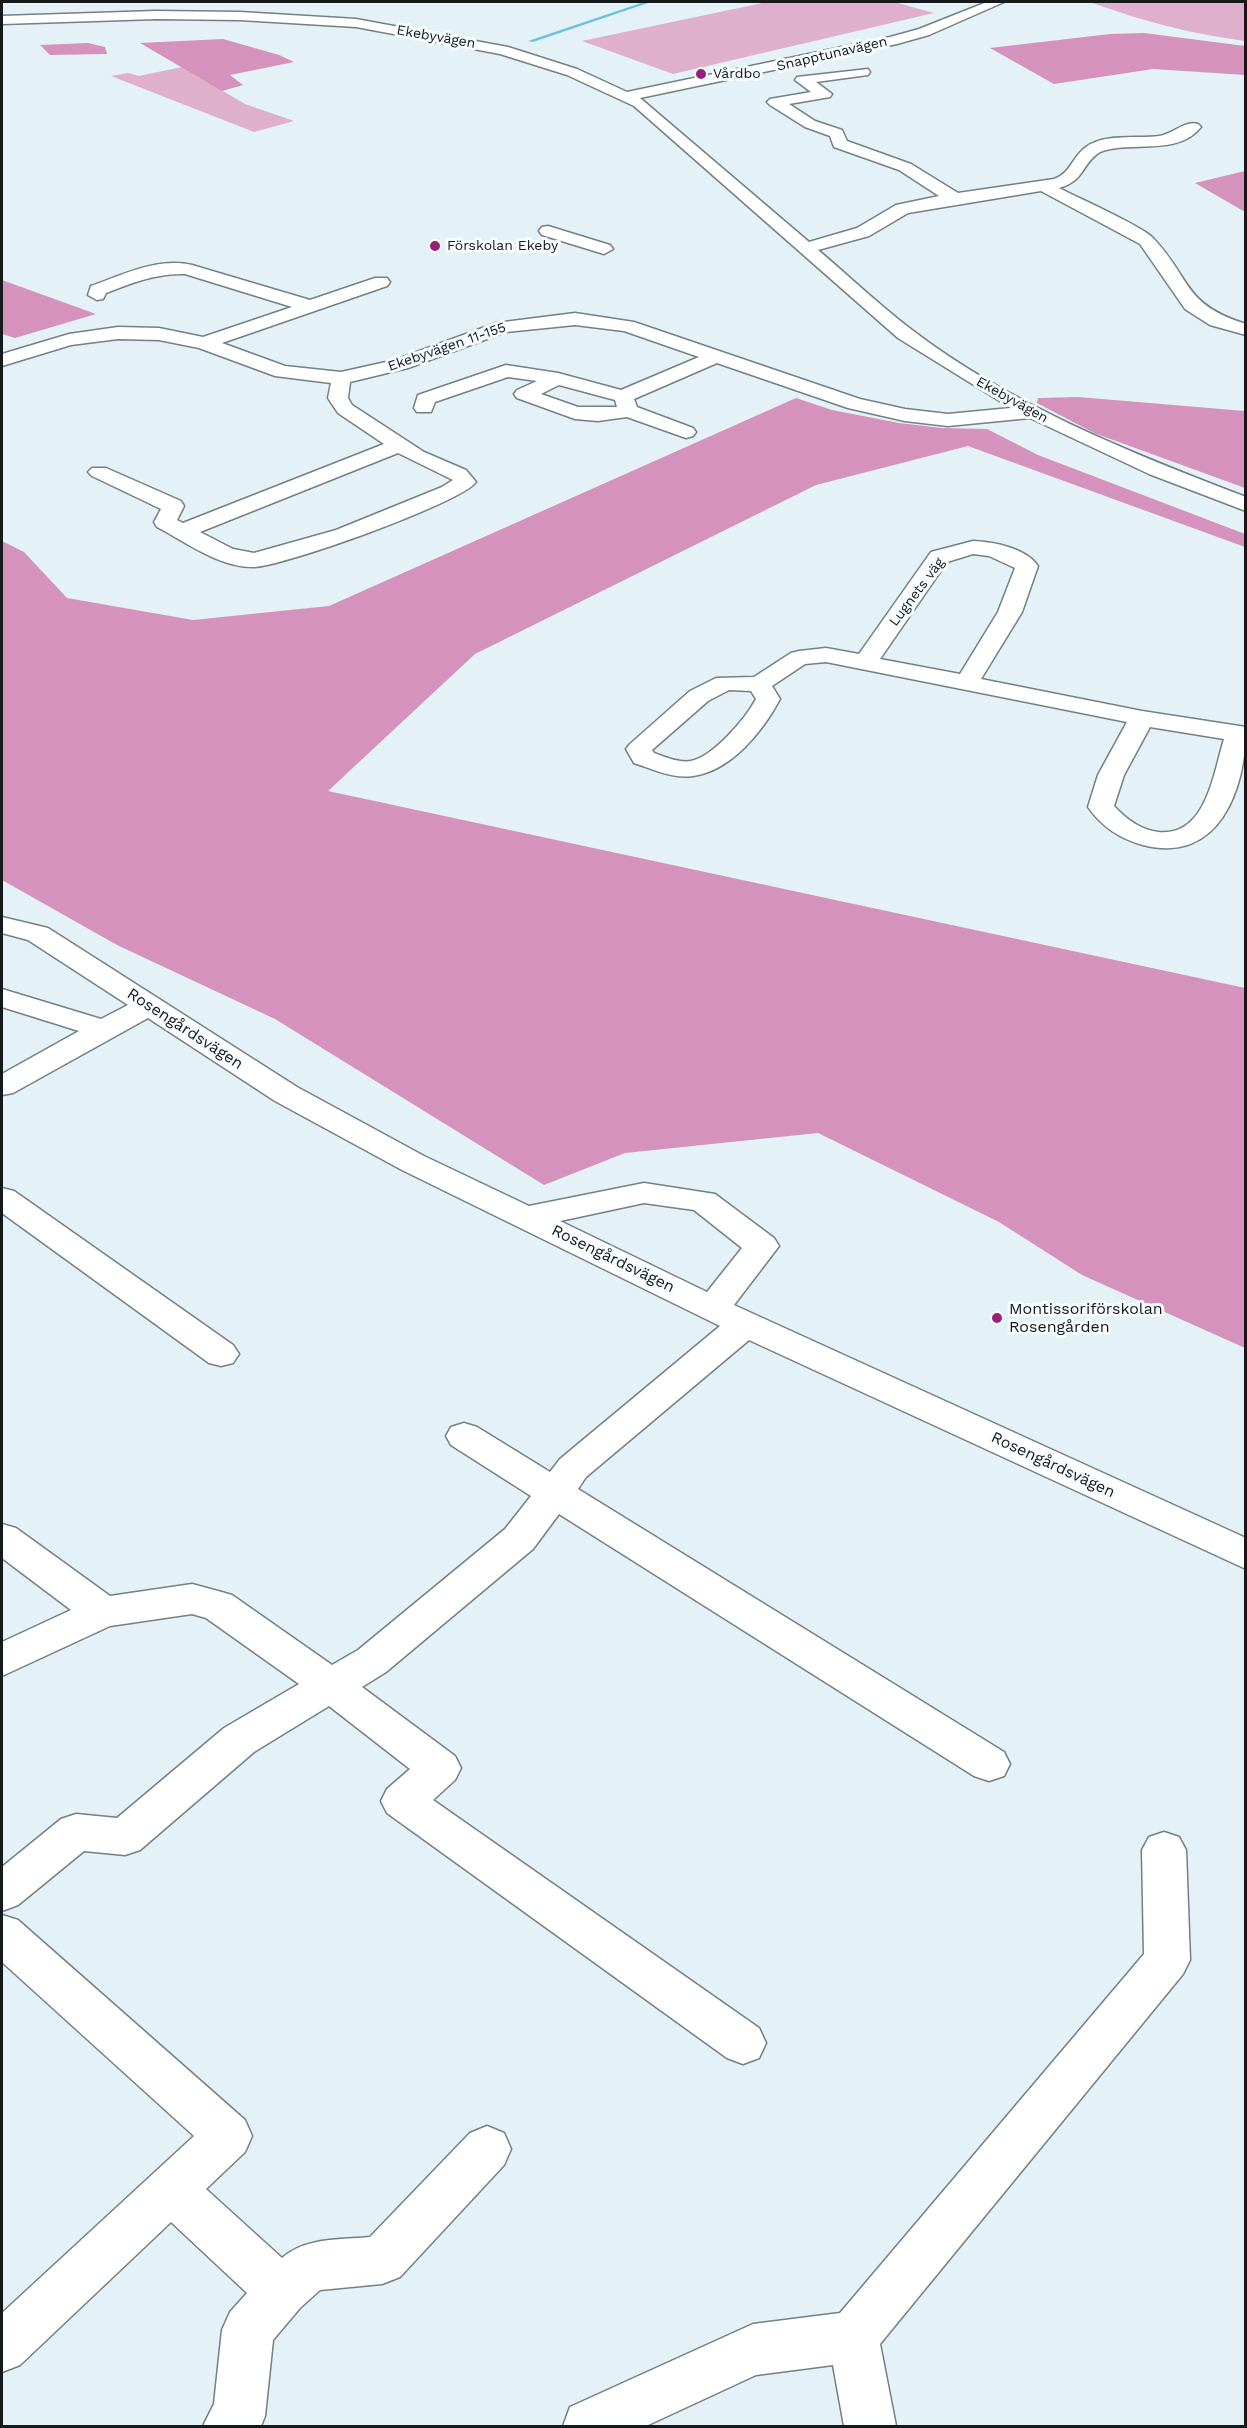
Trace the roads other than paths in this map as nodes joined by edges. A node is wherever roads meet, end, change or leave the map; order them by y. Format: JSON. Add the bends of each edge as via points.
{"nodes":[{"id":1,"x":997,"y":2,"type":"edge"},
{"id":2,"x":2,"y":20,"type":"edge"},
{"id":3,"x":863,"y":72,"type":"dead end"},
{"id":4,"x":627,"y":96,"type":"junction"},
{"id":5,"x":1193,"y":127,"type":"dead end"},
{"id":6,"x":1043,"y":186,"type":"junction"},
{"id":7,"x":955,"y":199,"type":"junction"},
{"id":8,"x":548,"y":231,"type":"dead end"},
{"id":9,"x":805,"y":248,"type":"junction"},
{"id":10,"x":604,"y":249,"type":"dead end"},
{"id":11,"x":381,"y":282,"type":"dead end"},
{"id":12,"x":97,"y":295,"type":"dead end"},
{"id":13,"x":309,"y":306,"type":"junction"},
{"id":14,"x":1245,"y":330,"type":"edge"},
{"id":15,"x":204,"y":343,"type":"junction"},
{"id":16,"x":718,"y":356,"type":"junction"},
{"id":17,"x":2,"y":360,"type":"edge"},
{"id":18,"x":341,"y":378,"type":"junction"},
{"id":19,"x":558,"y":379,"type":"junction"},
{"id":20,"x":626,"y":403,"type":"junction"},
{"id":21,"x":424,"y":408,"type":"dead end"},
{"id":22,"x":1032,"y":412,"type":"junction"},
{"id":23,"x":686,"y":432,"type":"dead end"},
{"id":24,"x":408,"y":451,"type":"junction"},
{"id":25,"x":99,"y":472,"type":"dead end"},
{"id":26,"x":1245,"y":505,"type":"edge"},
{"id":27,"x":182,"y":531,"type":"junction"},
{"id":28,"x":865,"y":663,"type":"junction"},
{"id":29,"x":966,"y":683,"type":"junction"},
{"id":30,"x":759,"y":684,"type":"junction"},
{"id":31,"x":1142,"y":718,"type":"junction"},
{"id":32,"x":1241,"y":734,"type":"edge"},
{"id":33,"x":2,"y":925,"type":"edge"},
{"id":34,"x":2,"y":998,"type":"edge"},
{"id":35,"x":150,"y":1006,"type":"junction"},
{"id":36,"x":104,"y":1029,"type":"junction"},
{"id":37,"x":2,"y":1086,"type":"edge"},
{"id":38,"x":2,"y":1198,"type":"edge"},
{"id":39,"x":528,"y":1217,"type":"junction"},
{"id":40,"x":729,"y":1316,"type":"junction"},
{"id":41,"x":221,"y":1354,"type":"dead end"},
{"id":42,"x":464,"y":1436,"type":"dead end"},
{"id":43,"x":556,"y":1494,"type":"junction"},
{"id":44,"x":2,"y":1538,"type":"edge"},
{"id":45,"x":1245,"y":1555,"type":"edge"},
{"id":46,"x":103,"y":1612,"type":"junction"},
{"id":47,"x":2,"y":1660,"type":"edge"},
{"id":48,"x":332,"y":1686,"type":"junction"},
{"id":49,"x":989,"y":1764,"type":"dead end"},
{"id":50,"x":1164,"y":1850,"type":"dead end"},
{"id":51,"x":2,"y":1892,"type":"edge"},
{"id":52,"x":2,"y":1934,"type":"edge"},
{"id":53,"x":743,"y":2043,"type":"dead end"},
{"id":54,"x":487,"y":2149,"type":"dead end"},
{"id":55,"x":171,"y":2190,"type":"junction"},
{"id":56,"x":282,"y":2291,"type":"junction"},
{"id":57,"x":853,"y":2337,"type":"junction"},
{"id":58,"x":2,"y":2347,"type":"edge"},
{"id":59,"x":229,"y":2427,"type":"edge"},
{"id":60,"x":589,"y":2427,"type":"edge"},
{"id":61,"x":870,"y":2427,"type":"edge"}],
"edges":[{"from":1,"to":4,"type":"street","name":"Snapptunavägen","via":[[892,41]]},
{"from":2,"to":4,"type":"street","name":"Ekebyvägen","via":[[156,15],[356,23],[503,50],[572,72]]},
{"from":3,"to":7,"type":"street","via":[[802,80],[825,94],[775,102],[810,124],[837,133],[840,144],[905,167]]},
{"from":4,"to":9,"type":"street","name":"Ekebyvägen"},
{"from":5,"to":6,"type":"street","via":[[1181,137],[1100,146],[1082,158],[1073,174],[1062,182]]},
{"from":6,"to":7,"type":"street"},
{"from":6,"to":14,"type":"street","via":[[1146,240],[1191,305],[1217,321]]},
{"from":7,"to":9,"type":"street","via":[[902,209],[863,232]]},
{"from":8,"to":10,"type":"street"},
{"from":9,"to":22,"type":"street","name":"Ekebyvägen","via":[[905,334]]},
{"from":11,"to":13,"type":"street"},
{"from":12,"to":13,"type":"street","via":[[97,290],[173,267]]},
{"from":13,"to":15,"type":"street"},
{"from":15,"to":17,"type":"street","name":"Ekebyvägen 11-155","via":[[159,334],[118,333],[69,340]]},
{"from":15,"to":18,"type":"street","name":"Ekebyvägen 11-155","via":[[282,372]]},
{"from":16,"to":18,"type":"street","name":"Ekebyvägen 11-155","via":[[627,326],[575,319],[503,327],[401,364]]},
{"from":16,"to":20,"type":"street"},
{"from":16,"to":22,"type":"street","name":"Ekebyvägen 11-155","via":[[855,404],[905,415],[948,420]]},
{"from":18,"to":24,"type":"street","via":[[338,398],[345,409]]},
{"from":19,"to":20,"type":"street"},
{"from":19,"to":20,"type":"street","via":[[524,394],[581,416],[603,417]]},
{"from":19,"to":21,"type":"street","via":[[519,371],[497,373],[425,399]]},
{"from":20,"to":23,"type":"street"},
{"from":22,"to":26,"type":"street","name":"Ekebyvägen","via":[[1110,451]]},
{"from":24,"to":27,"type":"street"},
{"from":24,"to":27,"type":"street","via":[[459,474],[465,482],[450,492],[344,535],[254,560],[227,555]]},
{"from":25,"to":27,"type":"street","via":[[173,506],[165,522]]},
{"from":28,"to":29,"type":"street"},
{"from":28,"to":29,"type":"street","name":"Lugnets väg","via":[[939,557],[956,548],[975,546],[1012,556],[1027,566],[1023,585],[986,655]]},
{"from":28,"to":30,"type":"street","via":[[826,655],[799,658]]},
{"from":29,"to":31,"type":"street"},
{"from":30,"to":30,"type":"street","via":[[768,699],[756,721],[713,762],[699,768],[683,768],[643,758],[639,749],[699,696],[725,683]]},
{"from":31,"to":32,"type":"street"},
{"from":31,"to":32,"type":"street","via":[[1111,775],[1101,807],[1113,822],[1140,836],[1168,843],[1193,837],[1210,820]]},
{"from":33,"to":35,"type":"street","name":"Rosengårdsvägen","via":[[38,934]]},
{"from":34,"to":36,"type":"street"},
{"from":35,"to":36,"type":"street"},
{"from":35,"to":39,"type":"street","name":"Rosengårdsvägen","via":[[286,1094],[413,1163]]},
{"from":36,"to":37,"type":"street"},
{"from":38,"to":41,"type":"street"},
{"from":39,"to":40,"type":"street","name":"Rosengårdsvägen"},
{"from":39,"to":40,"type":"street","via":[[644,1193],[703,1201],[762,1246]]},
{"from":40,"to":43,"type":"street","via":[[573,1468]]},
{"from":40,"to":45,"type":"street","name":"Rosengårdsvägen"},
{"from":42,"to":43,"type":"street"},
{"from":43,"to":48,"type":"street","via":[[519,1539],[372,1660]]},
{"from":43,"to":49,"type":"street"},
{"from":44,"to":46,"type":"street"},
{"from":46,"to":47,"type":"street"},
{"from":46,"to":48,"type":"street","via":[[192,1599],[218,1606]]},
{"from":48,"to":51,"type":"street","via":[[239,1740],[124,1837],[76,1832]]},
{"from":48,"to":53,"type":"street","via":[[440,1768],[402,1801]]},
{"from":50,"to":57,"type":"street","via":[[1167,1960]]},
{"from":52,"to":55,"type":"street","via":[[228,2136]]},
{"from":54,"to":56,"type":"street","via":[[382,2260],[309,2267]]},
{"from":55,"to":56,"type":"street"},
{"from":55,"to":58,"type":"street"},
{"from":56,"to":59,"type":"street","via":[[248,2330],[239,2416]]},
{"from":57,"to":60,"type":"street","via":[[753,2350]]},
{"from":57,"to":61,"type":"street"}]}
